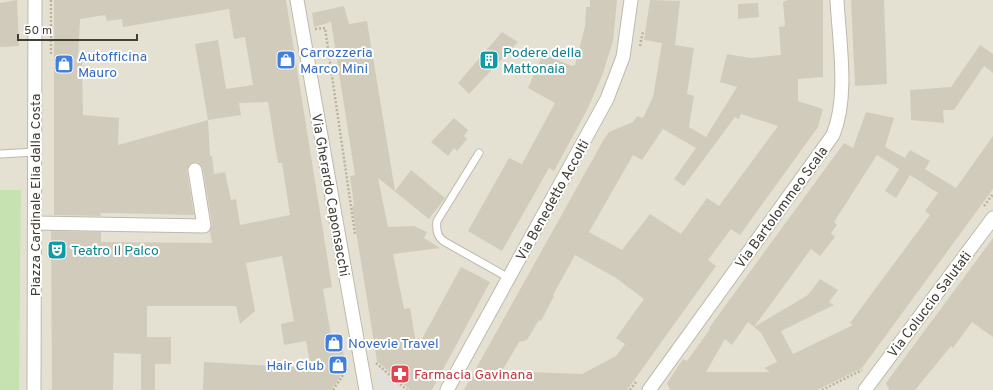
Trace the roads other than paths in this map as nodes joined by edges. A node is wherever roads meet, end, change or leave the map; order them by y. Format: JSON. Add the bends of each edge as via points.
{"nodes":[{"id":1,"x":35,"y":0,"type":"edge"},
{"id":2,"x":297,"y":0,"type":"edge"},
{"id":3,"x":631,"y":0,"type":"edge"},
{"id":4,"x":837,"y":0,"type":"edge"},
{"id":5,"x":35,"y":152,"type":"junction"},
{"id":6,"x":479,"y":153,"type":"dead end"},
{"id":7,"x":1,"y":154,"type":"edge"},
{"id":8,"x":195,"y":170,"type":"dead end"},
{"id":9,"x":993,"y":218,"type":"edge"},
{"id":10,"x":35,"y":223,"type":"junction"},
{"id":11,"x":509,"y":278,"type":"junction"},
{"id":12,"x":34,"y":390,"type":"edge"},
{"id":13,"x":366,"y":390,"type":"edge"},
{"id":14,"x":447,"y":390,"type":"edge"},
{"id":15,"x":649,"y":390,"type":"edge"},
{"id":16,"x":865,"y":390,"type":"edge"}],
"edges":[{"from":1,"to":5,"type":"street","name":"Piazza Cardinale Elia dalla Costa"},
{"from":2,"to":13,"type":"street","name":"Via Gherardo Caponsacchi"},
{"from":3,"to":11,"type":"street","name":"Via Benedetto Accolti","via":[[623,57],[608,99]]},
{"from":4,"to":15,"type":"street","name":"Via Bartolommeo Scala","via":[[841,84],[839,118],[833,134]]},
{"from":5,"to":7,"type":"lane"},
{"from":5,"to":10,"type":"street","name":"Piazza Cardinale Elia dalla Costa"},
{"from":6,"to":11,"type":"lane","via":[[437,221],[437,233],[440,239]]},
{"from":8,"to":10,"type":"street","via":[[204,226]]},
{"from":9,"to":16,"type":"street","name":"Via Coluccio Salutati"},
{"from":10,"to":12,"type":"street","name":"Piazza Cardinale Elia dalla Costa"},
{"from":11,"to":14,"type":"street","name":"Via Benedetto Accolti"}]}
